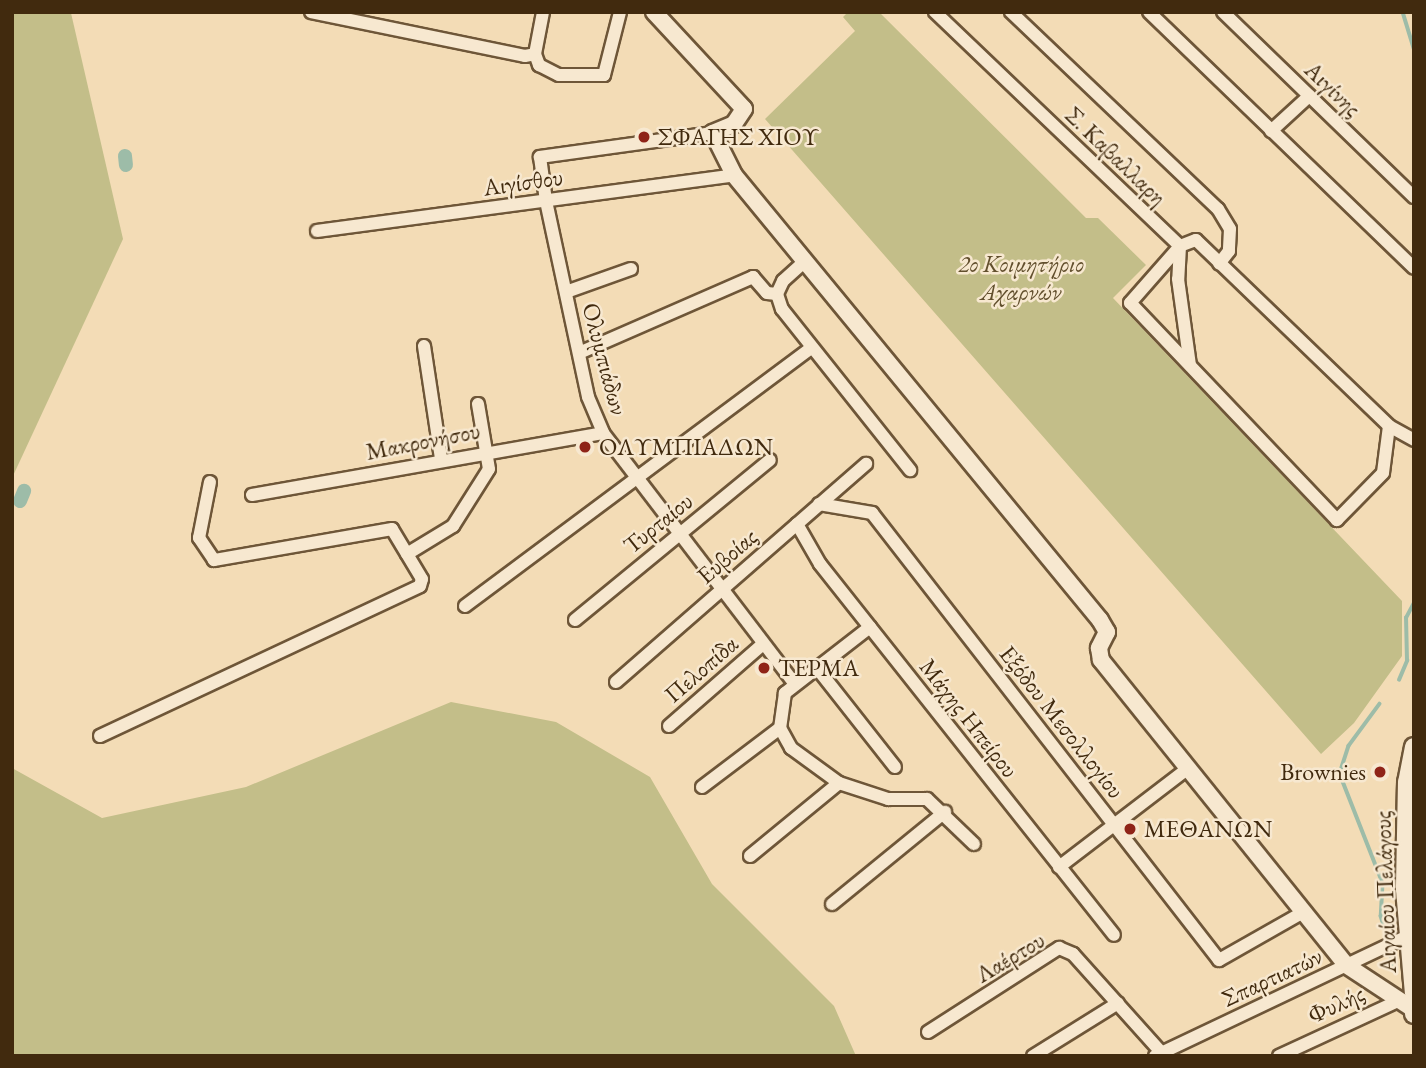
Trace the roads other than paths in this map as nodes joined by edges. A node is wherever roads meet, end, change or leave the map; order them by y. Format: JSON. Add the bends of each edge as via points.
{"nodes":[{"id":1,"x":311,"y":12,"type":"edge"},
{"id":2,"x":543,"y":12,"type":"edge"},
{"id":3,"x":620,"y":12,"type":"edge"},
{"id":4,"x":654,"y":12,"type":"edge"},
{"id":5,"x":935,"y":12,"type":"edge"},
{"id":6,"x":1011,"y":12,"type":"edge"},
{"id":7,"x":1149,"y":12,"type":"edge"},
{"id":8,"x":1223,"y":12,"type":"edge"},
{"id":9,"x":535,"y":54,"type":"junction"},
{"id":10,"x":1309,"y":96,"type":"junction"},
{"id":11,"x":1271,"y":131,"type":"junction"},
{"id":12,"x":713,"y":133,"type":"junction"},
{"id":13,"x":734,"y":175,"type":"junction"},
{"id":14,"x":1414,"y":197,"type":"edge"},
{"id":15,"x":546,"y":201,"type":"junction"},
{"id":16,"x":317,"y":231,"type":"dead end"},
{"id":17,"x":1180,"y":246,"type":"junction"},
{"id":18,"x":804,"y":262,"type":"junction"},
{"id":19,"x":1219,"y":264,"type":"junction"},
{"id":20,"x":1414,"y":268,"type":"edge"},
{"id":21,"x":631,"y":269,"type":"dead end"},
{"id":22,"x":566,"y":292,"type":"junction"},
{"id":23,"x":777,"y":294,"type":"junction"},
{"id":24,"x":424,"y":346,"type":"dead end"},
{"id":25,"x":810,"y":349,"type":"junction"},
{"id":26,"x":579,"y":353,"type":"junction"},
{"id":27,"x":1190,"y":366,"type":"junction"},
{"id":28,"x":478,"y":404,"type":"dead end"},
{"id":29,"x":1389,"y":426,"type":"junction"},
{"id":30,"x":603,"y":433,"type":"junction"},
{"id":31,"x":1414,"y":440,"type":"edge"},
{"id":32,"x":488,"y":449,"type":"junction"},
{"id":33,"x":441,"y":458,"type":"junction"},
{"id":34,"x":770,"y":460,"type":"dead end"},
{"id":35,"x":866,"y":464,"type":"dead end"},
{"id":36,"x":910,"y":470,"type":"dead end"},
{"id":37,"x":636,"y":475,"type":"junction"},
{"id":38,"x":210,"y":482,"type":"dead end"},
{"id":39,"x":252,"y":495,"type":"dead end"},
{"id":40,"x":819,"y":504,"type":"junction"},
{"id":41,"x":797,"y":524,"type":"junction"},
{"id":42,"x":681,"y":530,"type":"junction"},
{"id":43,"x":407,"y":554,"type":"junction"},
{"id":44,"x":722,"y":588,"type":"junction"},
{"id":45,"x":465,"y":606,"type":"dead end"},
{"id":46,"x":575,"y":620,"type":"dead end"},
{"id":47,"x":870,"y":627,"type":"junction"},
{"id":48,"x":762,"y":645,"type":"junction"},
{"id":49,"x":817,"y":668,"type":"junction"},
{"id":50,"x":616,"y":682,"type":"dead end"},
{"id":51,"x":795,"y":684,"type":"junction"},
{"id":52,"x":669,"y":726,"type":"dead end"},
{"id":53,"x":780,"y":728,"type":"junction"},
{"id":54,"x":100,"y":736,"type":"dead end"},
{"id":55,"x":1414,"y":747,"type":"edge"},
{"id":56,"x":895,"y":767,"type":"dead end"},
{"id":57,"x":1186,"y":770,"type":"junction"},
{"id":58,"x":839,"y":783,"type":"junction"},
{"id":59,"x":702,"y":787,"type":"dead end"},
{"id":60,"x":1410,"y":809,"type":"edge"},
{"id":61,"x":945,"y":811,"type":"junction"},
{"id":62,"x":1115,"y":824,"type":"junction"},
{"id":63,"x":974,"y":844,"type":"dead end"},
{"id":64,"x":750,"y":856,"type":"dead end"},
{"id":65,"x":1059,"y":867,"type":"junction"},
{"id":66,"x":1410,"y":878,"type":"edge"},
{"id":67,"x":832,"y":904,"type":"dead end"},
{"id":68,"x":1300,"y":914,"type":"junction"},
{"id":69,"x":1114,"y":935,"type":"dead end"},
{"id":70,"x":1408,"y":936,"type":"junction"},
{"id":71,"x":1346,"y":965,"type":"junction"},
{"id":72,"x":1414,"y":993,"type":"edge"},
{"id":73,"x":1118,"y":1003,"type":"junction"},
{"id":74,"x":1405,"y":1003,"type":"edge"},
{"id":75,"x":1413,"y":1012,"type":"edge"},
{"id":76,"x":928,"y":1032,"type":"dead end"},
{"id":77,"x":1158,"y":1054,"type":"edge"},
{"id":78,"x":1033,"y":1056,"type":"edge"},
{"id":79,"x":1279,"y":1056,"type":"edge"}],
"edges":[{"from":1,"to":9,"type":"street"},
{"from":2,"to":9,"type":"street"},
{"from":3,"to":9,"type":"street","via":[[608,67],[597,78],[547,71]]},
{"from":4,"to":12,"type":"street","via":[[744,109],[734,124]]},
{"from":5,"to":17,"type":"street","name":"Σ. Καβαλλαρη"},
{"from":6,"to":19,"type":"street","via":[[1218,209],[1230,229],[1229,251]]},
{"from":7,"to":11,"type":"street"},
{"from":8,"to":10,"type":"street","name":"Αιγίνης"},
{"from":10,"to":11,"type":"street"},
{"from":10,"to":14,"type":"street","name":"Αιγίνης"},
{"from":11,"to":20,"type":"street"},
{"from":12,"to":13,"type":"street"},
{"from":12,"to":15,"type":"street","name":"Ολυμπιάδων","via":[[541,157]]},
{"from":13,"to":15,"type":"street","name":"Αιγίσθου"},
{"from":13,"to":18,"type":"street"},
{"from":15,"to":16,"type":"street","name":"Αιγίσθου"},
{"from":15,"to":22,"type":"street","name":"Ολυμπιάδων"},
{"from":17,"to":19,"type":"street","via":[[1196,240]]},
{"from":17,"to":27,"type":"street","via":[[1178,279]]},
{"from":17,"to":27,"type":"street","via":[[1130,303]]},
{"from":18,"to":23,"type":"street"},
{"from":18,"to":57,"type":"street","via":[[1100,620],[1107,632],[1099,648],[1101,660]]},
{"from":19,"to":29,"type":"street"},
{"from":21,"to":22,"type":"street"},
{"from":22,"to":26,"type":"street","name":"Ολυμπιάδων"},
{"from":23,"to":25,"type":"street"},
{"from":23,"to":26,"type":"street","via":[[767,293],[753,277]]},
{"from":24,"to":33,"type":"street"},
{"from":25,"to":36,"type":"street"},
{"from":25,"to":37,"type":"street"},
{"from":26,"to":30,"type":"street","name":"Ολυμπιάδων"},
{"from":27,"to":29,"type":"street","via":[[1337,520],[1384,472]]},
{"from":28,"to":32,"type":"street"},
{"from":29,"to":31,"type":"street"},
{"from":30,"to":32,"type":"street","name":"Μακρονήσου"},
{"from":30,"to":37,"type":"street","name":"Ολυμπιάδων"},
{"from":32,"to":33,"type":"street","name":"Μακρονήσου"},
{"from":32,"to":43,"type":"street","via":[[489,469],[474,499],[453,526]]},
{"from":33,"to":39,"type":"street","name":"Μακρονήσου"},
{"from":34,"to":42,"type":"street","name":"Τυρταίου"},
{"from":35,"to":40,"type":"street","name":"Ευβοίας"},
{"from":37,"to":42,"type":"street","name":"Ολυμπιάδων"},
{"from":37,"to":45,"type":"street"},
{"from":38,"to":43,"type":"street","via":[[199,538],[214,561],[392,529]]},
{"from":40,"to":41,"type":"street","name":"Ευβοίας"},
{"from":40,"to":62,"type":"street","name":"Εξόδου Μεσολλογίου","via":[[872,513]]},
{"from":41,"to":44,"type":"street","name":"Ευβοίας"},
{"from":41,"to":47,"type":"street","name":"Μάχης Ηπείρου"},
{"from":42,"to":44,"type":"street","name":"Ολυμπιάδων"},
{"from":42,"to":46,"type":"street","name":"Τυρταίου"},
{"from":43,"to":54,"type":"street","via":[[422,579],[420,586]]},
{"from":44,"to":48,"type":"street","name":"Ολυμπιάδων"},
{"from":44,"to":50,"type":"street","name":"Ευβοίας"},
{"from":47,"to":49,"type":"street"},
{"from":47,"to":65,"type":"street","name":"Μάχης Ηπείρου"},
{"from":48,"to":51,"type":"street","name":"Ολυμπιάδων"},
{"from":48,"to":52,"type":"street","name":"Πελοπίδα"},
{"from":49,"to":51,"type":"street"},
{"from":49,"to":56,"type":"street"},
{"from":51,"to":53,"type":"street","via":[[785,693]]},
{"from":53,"to":58,"type":"street","via":[[792,748]]},
{"from":53,"to":59,"type":"street"},
{"from":55,"to":60,"type":"main road","name":"Αιγαίου Πελάγους"},
{"from":57,"to":62,"type":"street"},
{"from":57,"to":68,"type":"street"},
{"from":58,"to":61,"type":"street","via":[[887,799],[927,799]]},
{"from":58,"to":64,"type":"street"},
{"from":60,"to":66,"type":"main road","name":"Αιγαίου Πελάγους"},
{"from":61,"to":63,"type":"street"},
{"from":61,"to":67,"type":"street"},
{"from":62,"to":65,"type":"street"},
{"from":62,"to":68,"type":"street","name":"Εξόδου Μεσολλογίου","via":[[1219,960]]},
{"from":65,"to":69,"type":"street","name":"Μάχης Ηπείρου"},
{"from":66,"to":70,"type":"main road","name":"Αιγαίου Πελάγους"},
{"from":68,"to":71,"type":"street"},
{"from":70,"to":71,"type":"street","name":"Σπαρτιατών"},
{"from":70,"to":72,"type":"main road","name":"Αιγαίου Πελάγους"},
{"from":71,"to":74,"type":"street"},
{"from":71,"to":77,"type":"street","name":"Σπαρτιατών"},
{"from":73,"to":76,"type":"street","name":"Λαέρτου","via":[[1073,954],[1059,948]]},
{"from":73,"to":77,"type":"street","name":"Λαέρτου"},
{"from":73,"to":78,"type":"street"},
{"from":74,"to":75,"type":"main road"},
{"from":74,"to":79,"type":"street","name":"Φυλής"}]}
